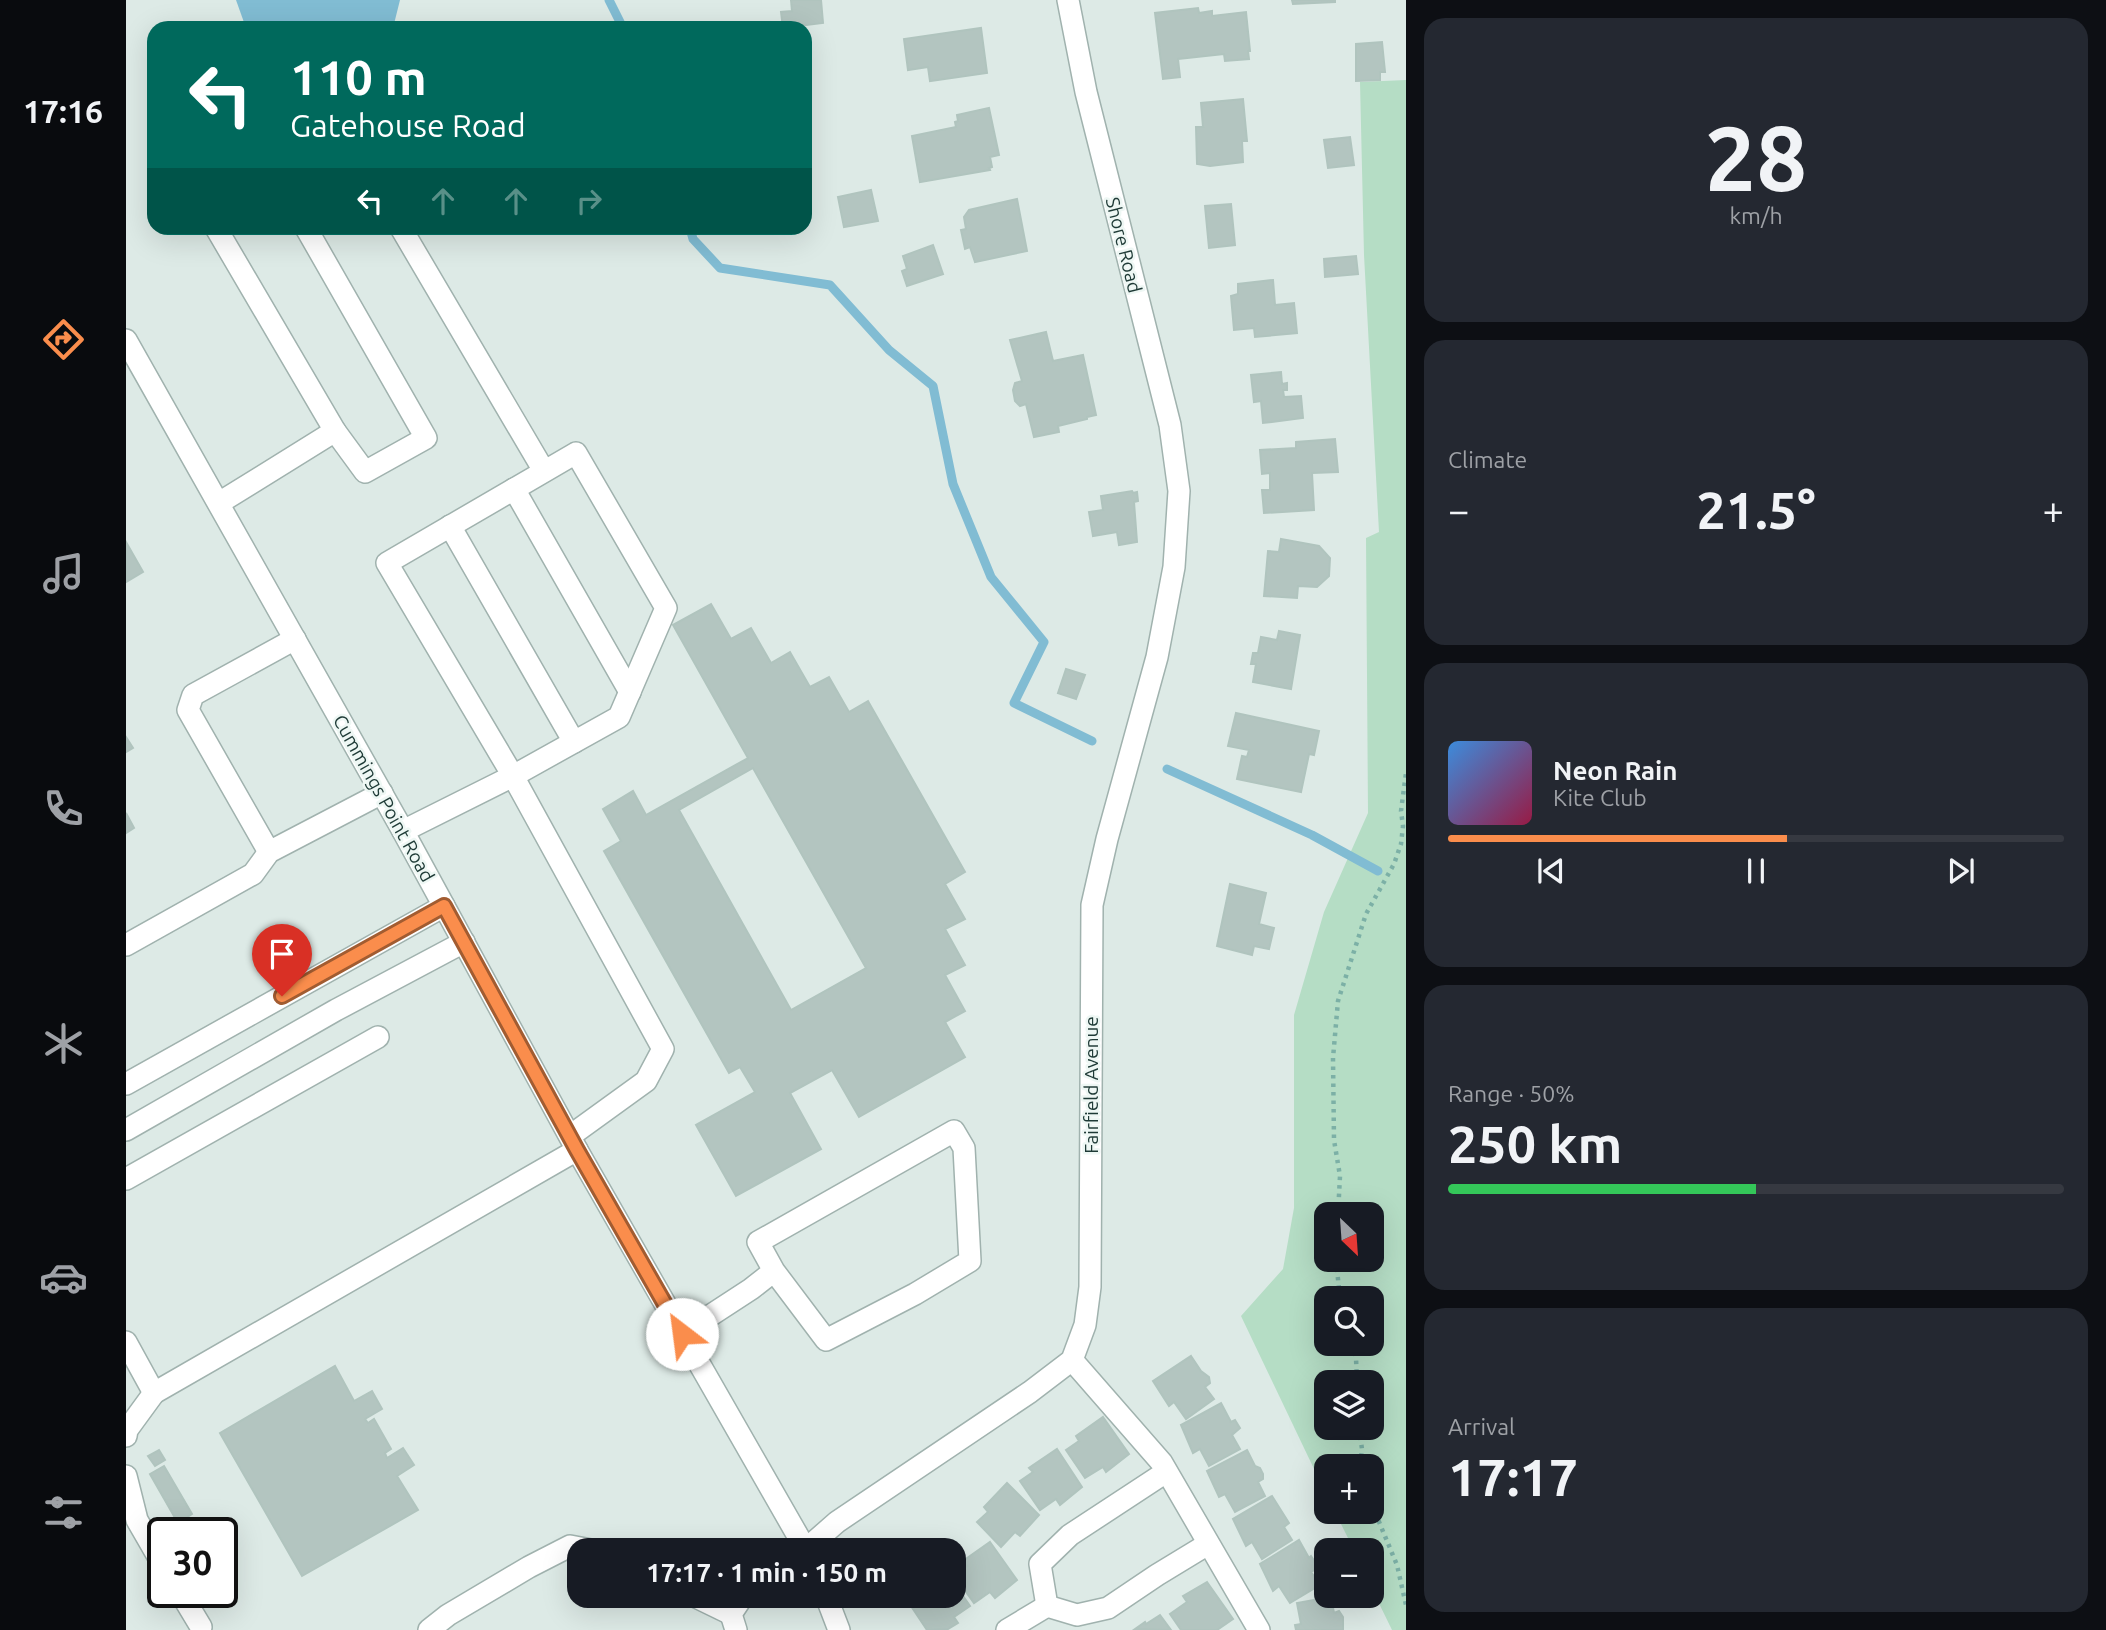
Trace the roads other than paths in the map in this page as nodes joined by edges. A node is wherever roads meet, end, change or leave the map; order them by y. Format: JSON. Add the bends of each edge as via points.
{"nodes":[{"id":1,"x":1068,"y":0,"type":"edge"},
{"id":2,"x":220,"y":235,"type":"edge"},
{"id":3,"x":310,"y":235,"type":"edge"},
{"id":4,"x":411,"y":235,"type":"edge"},
{"id":5,"x":126,"y":340,"type":"edge"},
{"id":6,"x":335,"y":431,"type":"junction"},
{"id":7,"x":544,"y":471,"type":"junction"},
{"id":8,"x":514,"y":489,"type":"junction"},
{"id":9,"x":1180,"y":491,"type":"joint"},
{"id":10,"x":219,"y":503,"type":"junction"},
{"id":11,"x":450,"y":526,"type":"junction"},
{"id":12,"x":295,"y":639,"type":"junction"},
{"id":13,"x":630,"y":692,"type":"junction"},
{"id":14,"x":574,"y":742,"type":"junction"},
{"id":15,"x":513,"y":776,"type":"junction"},
{"id":16,"x":382,"y":793,"type":"junction"},
{"id":17,"x":403,"y":831,"type":"junction"},
{"id":18,"x":269,"y":852,"type":"junction"},
{"id":19,"x":444,"y":906,"type":"junction"},
{"id":20,"x":464,"y":942,"type":"junction"},
{"id":21,"x":126,"y":945,"type":"edge"},
{"id":22,"x":378,"y":1037,"type":"dead end"},
{"id":23,"x":126,"y":1084,"type":"edge"},
{"id":24,"x":126,"y":1130,"type":"edge"},
{"id":25,"x":573,"y":1143,"type":"junction"},
{"id":26,"x":126,"y":1179,"type":"edge"},
{"id":27,"x":775,"y":1271,"type":"junction"},
{"id":28,"x":682,"y":1334,"type":"junction"},
{"id":29,"x":126,"y":1342,"type":"edge"},
{"id":30,"x":1072,"y":1360,"type":"junction"},
{"id":31,"x":154,"y":1393,"type":"junction"},
{"id":32,"x":126,"y":1436,"type":"edge"},
{"id":33,"x":1166,"y":1472,"type":"junction"},
{"id":34,"x":126,"y":1476,"type":"edge"},
{"id":35,"x":147,"y":1537,"type":"edge"},
{"id":36,"x":799,"y":1538,"type":"edge"},
{"id":37,"x":819,"y":1538,"type":"edge"},
{"id":38,"x":1208,"y":1544,"type":"junction"},
{"id":39,"x":567,"y":1548,"type":"edge"},
{"id":40,"x":1047,"y":1606,"type":"junction"},
{"id":41,"x":189,"y":1608,"type":"edge"},
{"id":42,"x":831,"y":1608,"type":"edge"},
{"id":43,"x":201,"y":1628,"type":"dead end"},
{"id":44,"x":429,"y":1630,"type":"edge"},
{"id":45,"x":839,"y":1630,"type":"edge"},
{"id":46,"x":1007,"y":1630,"type":"edge"},
{"id":47,"x":1259,"y":1630,"type":"edge"}],
"edges":[{"from":1,"to":9,"type":"street","name":"Shore Road","via":[[1170,425]]},
{"from":2,"to":6,"type":"street"},
{"from":3,"to":6,"type":"street","via":[[426,438],[365,472]]},
{"from":4,"to":7,"type":"street"},
{"from":5,"to":10,"type":"street","name":"Cummings Point Road"},
{"from":6,"to":10,"type":"street"},
{"from":7,"to":8,"type":"street"},
{"from":7,"to":13,"type":"street","via":[[576,453],[666,608]]},
{"from":8,"to":11,"type":"street"},
{"from":8,"to":13,"type":"street"},
{"from":9,"to":30,"type":"street","name":"Fairfield Avenue","via":[[1174,567],[1157,657],[1093,905],[1090,1287],[1085,1325]]},
{"from":10,"to":12,"type":"street","name":"Cummings Point Road"},
{"from":11,"to":14,"type":"street"},
{"from":11,"to":15,"type":"street","via":[[387,563]]},
{"from":12,"to":16,"type":"street","name":"Cummings Point Road"},
{"from":12,"to":18,"type":"street","via":[[193,695],[188,710]]},
{"from":13,"to":14,"type":"street","via":[[620,717]]},
{"from":14,"to":15,"type":"street"},
{"from":15,"to":17,"type":"street"},
{"from":15,"to":25,"type":"street","via":[[663,1049],[646,1081]]},
{"from":16,"to":17,"type":"street","name":"Cummings Point Road"},
{"from":16,"to":18,"type":"street"},
{"from":17,"to":19,"type":"street","name":"Cummings Point Road"},
{"from":18,"to":21,"type":"street","via":[[253,874]]},
{"from":19,"to":20,"type":"street","name":"Cummings Point Road"},
{"from":19,"to":23,"type":"street"},
{"from":20,"to":24,"type":"street"},
{"from":20,"to":25,"type":"street","name":"Cummings Point Road"},
{"from":22,"to":26,"type":"street"},
{"from":25,"to":28,"type":"street","name":"Cummings Point Road"},
{"from":25,"to":31,"type":"street"},
{"from":27,"to":27,"type":"street","via":[[758,1242],[954,1131],[964,1148],[970,1261],[826,1340]]},
{"from":27,"to":28,"type":"street"},
{"from":28,"to":36,"type":"street","name":"Cummings Point Road"},
{"from":29,"to":31,"type":"street"},
{"from":30,"to":33,"type":"street"},
{"from":30,"to":37,"type":"street"},
{"from":31,"to":32,"type":"street"},
{"from":33,"to":38,"type":"street"},
{"from":33,"to":40,"type":"street","via":[[1070,1535],[1040,1564]]},
{"from":34,"to":35,"type":"street","via":[[137,1520]]},
{"from":38,"to":40,"type":"street","via":[[1108,1608],[1077,1615]]},
{"from":38,"to":47,"type":"street"},
{"from":39,"to":44,"type":"street"},
{"from":40,"to":46,"type":"street"},
{"from":41,"to":43,"type":"street"},
{"from":42,"to":45,"type":"street"}]}
